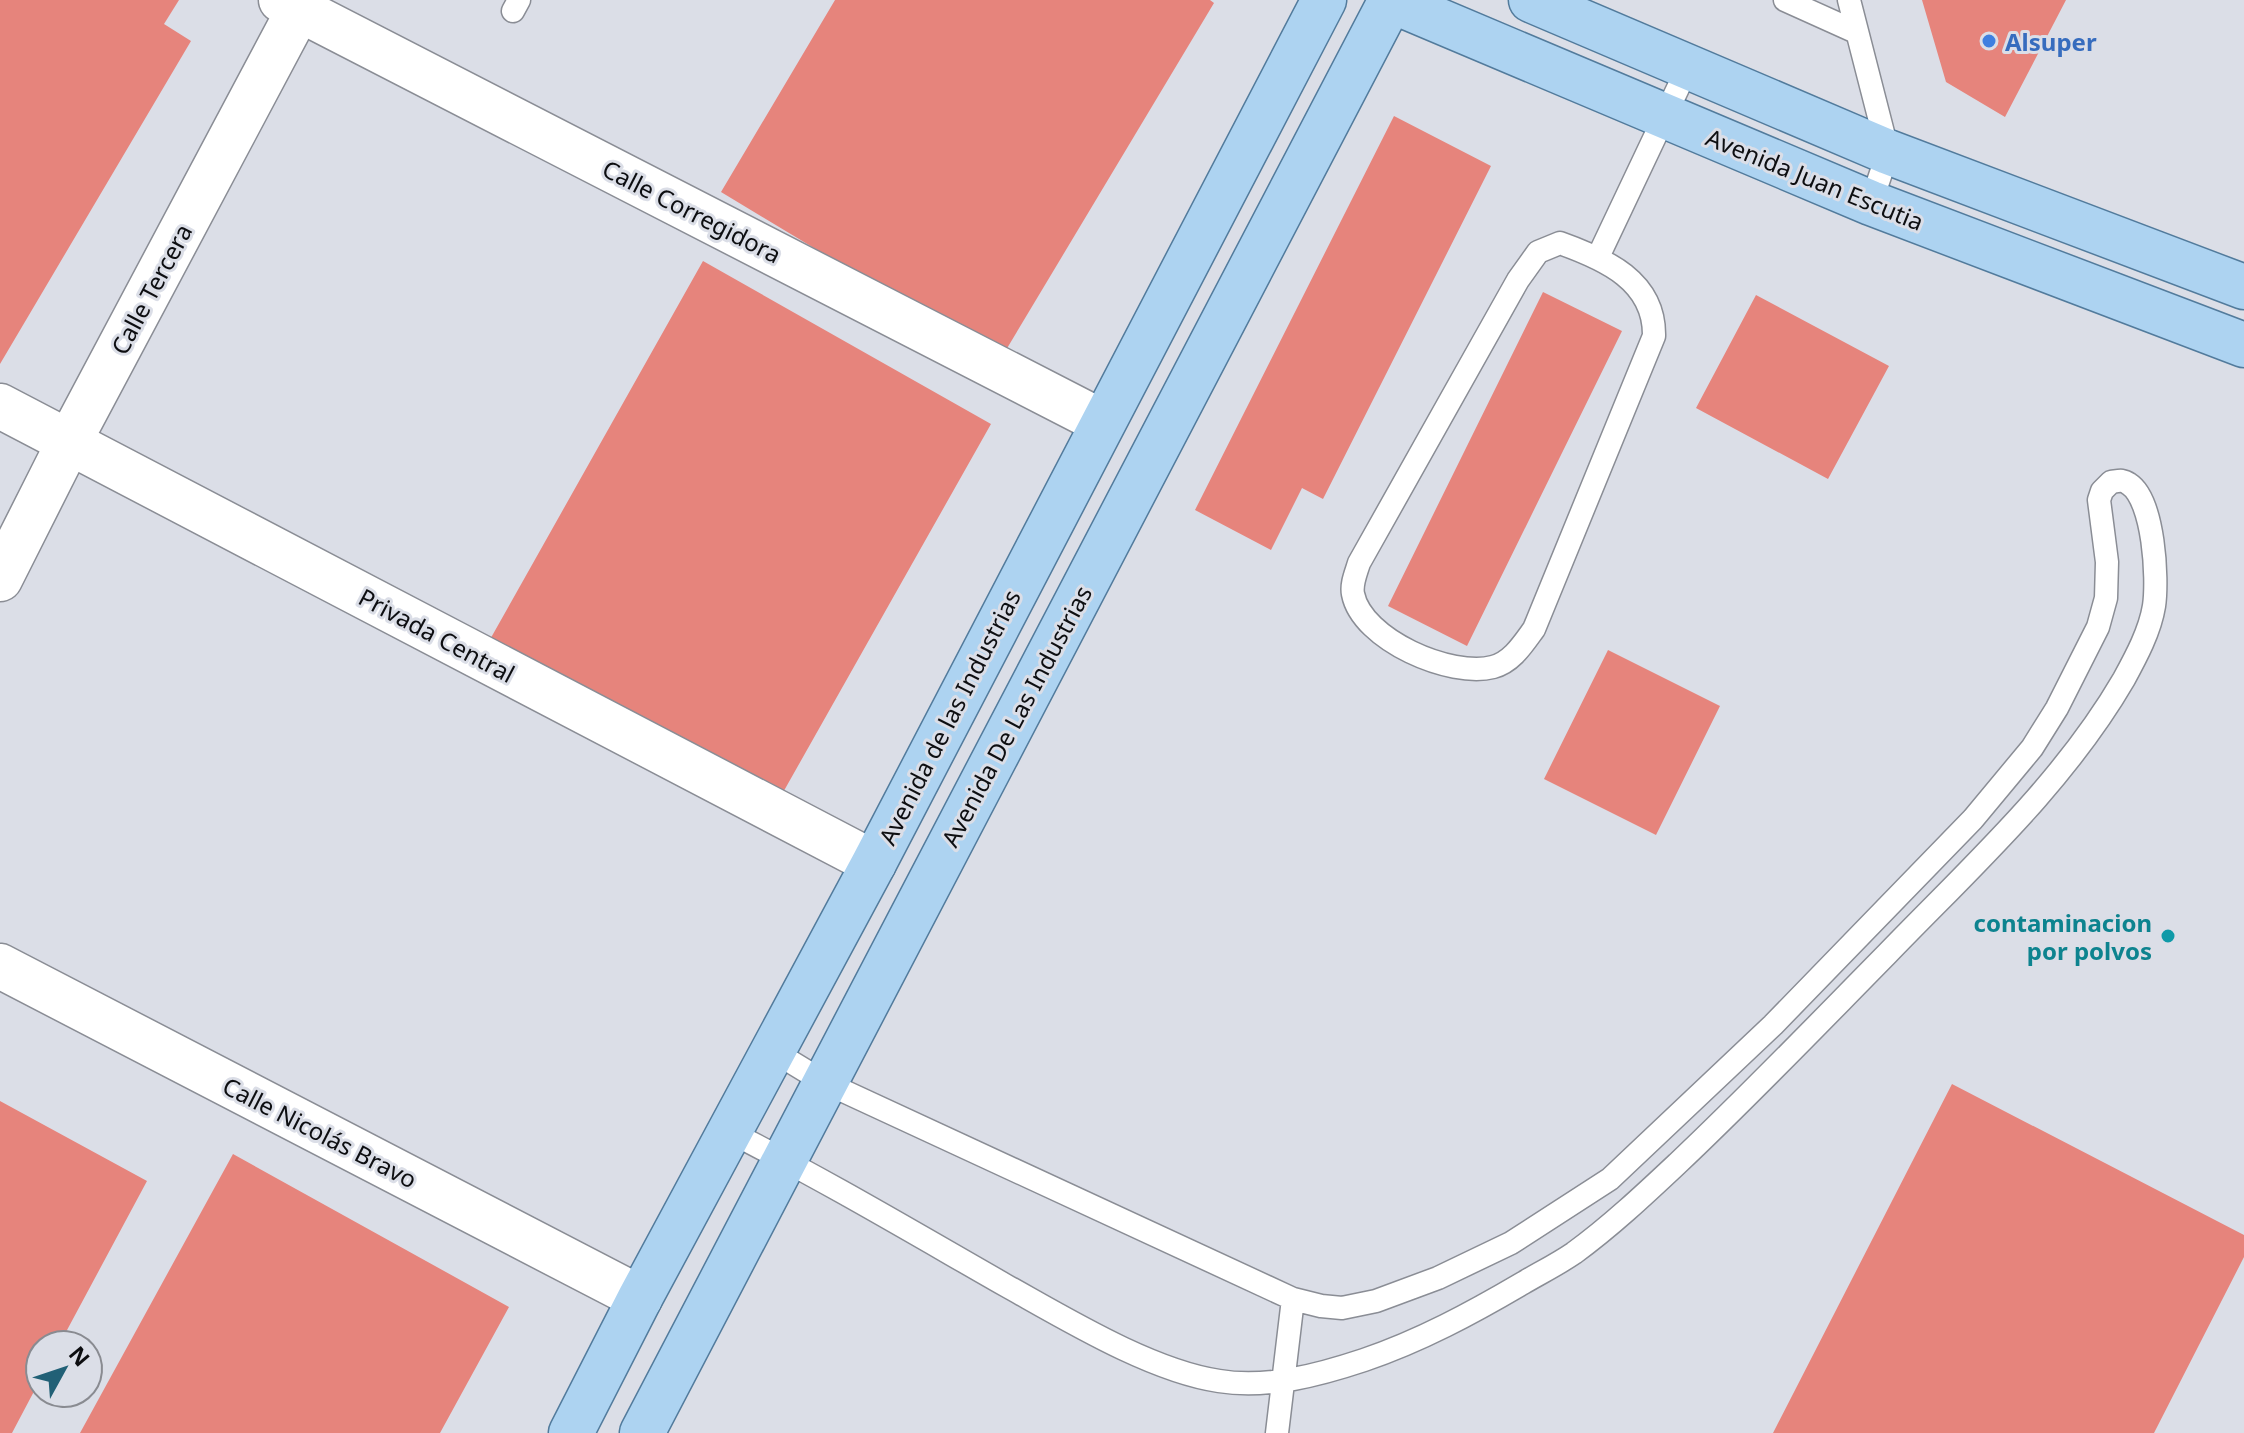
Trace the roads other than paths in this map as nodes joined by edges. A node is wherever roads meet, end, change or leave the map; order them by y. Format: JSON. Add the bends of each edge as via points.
{"nodes":[{"id":1,"x":1324,"y":0,"type":"edge"},
{"id":2,"x":1391,"y":0,"type":"edge"},
{"id":3,"x":1531,"y":0,"type":"edge"},
{"id":4,"x":1785,"y":0,"type":"edge"},
{"id":5,"x":1849,"y":0,"type":"edge"},
{"id":6,"x":295,"y":3,"type":"edge"},
{"id":7,"x":1856,"y":32,"type":"junction"},
{"id":8,"x":1688,"y":67,"type":"junction"},
{"id":9,"x":1666,"y":118,"type":"junction"},
{"id":10,"x":1888,"y":152,"type":"junction"},
{"id":11,"x":1238,"y":164,"type":"junction"},
{"id":12,"x":1291,"y":191,"type":"junction"},
{"id":13,"x":1871,"y":203,"type":"junction"},
{"id":14,"x":1598,"y":257,"type":"junction"},
{"id":15,"x":2244,"y":287,"type":"edge"},
{"id":16,"x":2244,"y":345,"type":"edge"},
{"id":17,"x":0,"y":406,"type":"edge"},
{"id":18,"x":1102,"y":422,"type":"junction"},
{"id":19,"x":69,"y":442,"type":"junction"},
{"id":20,"x":0,"y":579,"type":"edge"},
{"id":21,"x":933,"y":748,"type":"junction"},
{"id":22,"x":985,"y":775,"type":"junction"},
{"id":23,"x":874,"y":863,"type":"junction"},
{"id":24,"x":0,"y":966,"type":"edge"},
{"id":25,"x":773,"y":1051,"type":"junction"},
{"id":26,"x":824,"y":1082,"type":"junction"},
{"id":27,"x":730,"y":1132,"type":"junction"},
{"id":28,"x":785,"y":1160,"type":"junction"},
{"id":29,"x":640,"y":1298,"type":"junction"},
{"id":30,"x":1293,"y":1299,"type":"junction"},
{"id":31,"x":1285,"y":1380,"type":"junction"},
{"id":32,"x":571,"y":1433,"type":"edge"},
{"id":33,"x":642,"y":1433,"type":"edge"},
{"id":34,"x":1277,"y":1433,"type":"edge"}],
"edges":[{"from":1,"to":11,"type":"main road","name":"Avenida de las Industrias"},
{"from":2,"to":9,"type":"main road","name":"Avenida Juan Escutia"},
{"from":2,"to":12,"type":"main road","name":"Avenida De Las Industrias"},
{"from":3,"to":8,"type":"main road"},
{"from":4,"to":7,"type":"lane"},
{"from":5,"to":7,"type":"lane"},
{"from":6,"to":18,"type":"street","name":"Calle Corregidora"},
{"from":6,"to":19,"type":"street","name":"Calle Tercera"},
{"from":7,"to":10,"type":"lane"},
{"from":8,"to":9,"type":"lane"},
{"from":8,"to":10,"type":"main road"},
{"from":9,"to":13,"type":"main road","name":"Avenida Juan Escutia"},
{"from":9,"to":14,"type":"lane"},
{"from":10,"to":13,"type":"lane"},
{"from":10,"to":15,"type":"main road"},
{"from":11,"to":12,"type":"main road"},
{"from":11,"to":18,"type":"main road","name":"Avenida de las Industrias"},
{"from":12,"to":22,"type":"main road","name":"Avenida De Las Industrias"},
{"from":13,"to":16,"type":"main road","name":"Avenida Juan Escutia"},
{"from":14,"to":14,"type":"lane","via":[[1560,243],[1538,252],[1527,265],[1359,563],[1352,593],[1359,608],[1378,630],[1417,654],[1455,667],[1493,667],[1510,659],[1534,629],[1654,336],[1644,294]]},
{"from":17,"to":19,"type":"street","name":"Privada Central"},
{"from":18,"to":21,"type":"main road","name":"Avenida de las Industrias"},
{"from":19,"to":20,"type":"street","name":"Calle Tercera"},
{"from":19,"to":23,"type":"street","name":"Privada Central"},
{"from":21,"to":22,"type":"main road"},
{"from":21,"to":23,"type":"main road","name":"Avenida de las Industrias"},
{"from":22,"to":26,"type":"main road","name":"Avenida De Las Industrias"},
{"from":23,"to":25,"type":"main road","name":"Avenida de las Industrias"},
{"from":24,"to":29,"type":"street","name":"Calle Nicolás Bravo"},
{"from":25,"to":26,"type":"lane"},
{"from":25,"to":27,"type":"main road","name":"Avenida de las Industrias"},
{"from":26,"to":28,"type":"main road","name":"Avenida De Las Industrias"},
{"from":26,"to":30,"type":"lane"},
{"from":27,"to":28,"type":"lane"},
{"from":27,"to":29,"type":"main road","name":"Avenida de las Industrias"},
{"from":28,"to":31,"type":"lane","via":[[1048,1309],[1150,1360],[1225,1382]]},
{"from":28,"to":33,"type":"main road","name":"Avenida De Las Industrias"},
{"from":29,"to":32,"type":"main road","name":"Avenida de las Industrias"},
{"from":30,"to":31,"type":"lane"},
{"from":30,"to":31,"type":"lane","via":[[1342,1308],[1376,1301],[1511,1243],[1610,1179],[1773,1025],[1973,819],[2032,748],[2098,627],[2106,598],[2102,491],[2111,482],[2130,484],[2146,513],[2154,607],[2121,683],[2094,726],[2026,809],[1730,1114],[1572,1254],[1472,1313],[1396,1349]]},
{"from":31,"to":34,"type":"lane"}]}
